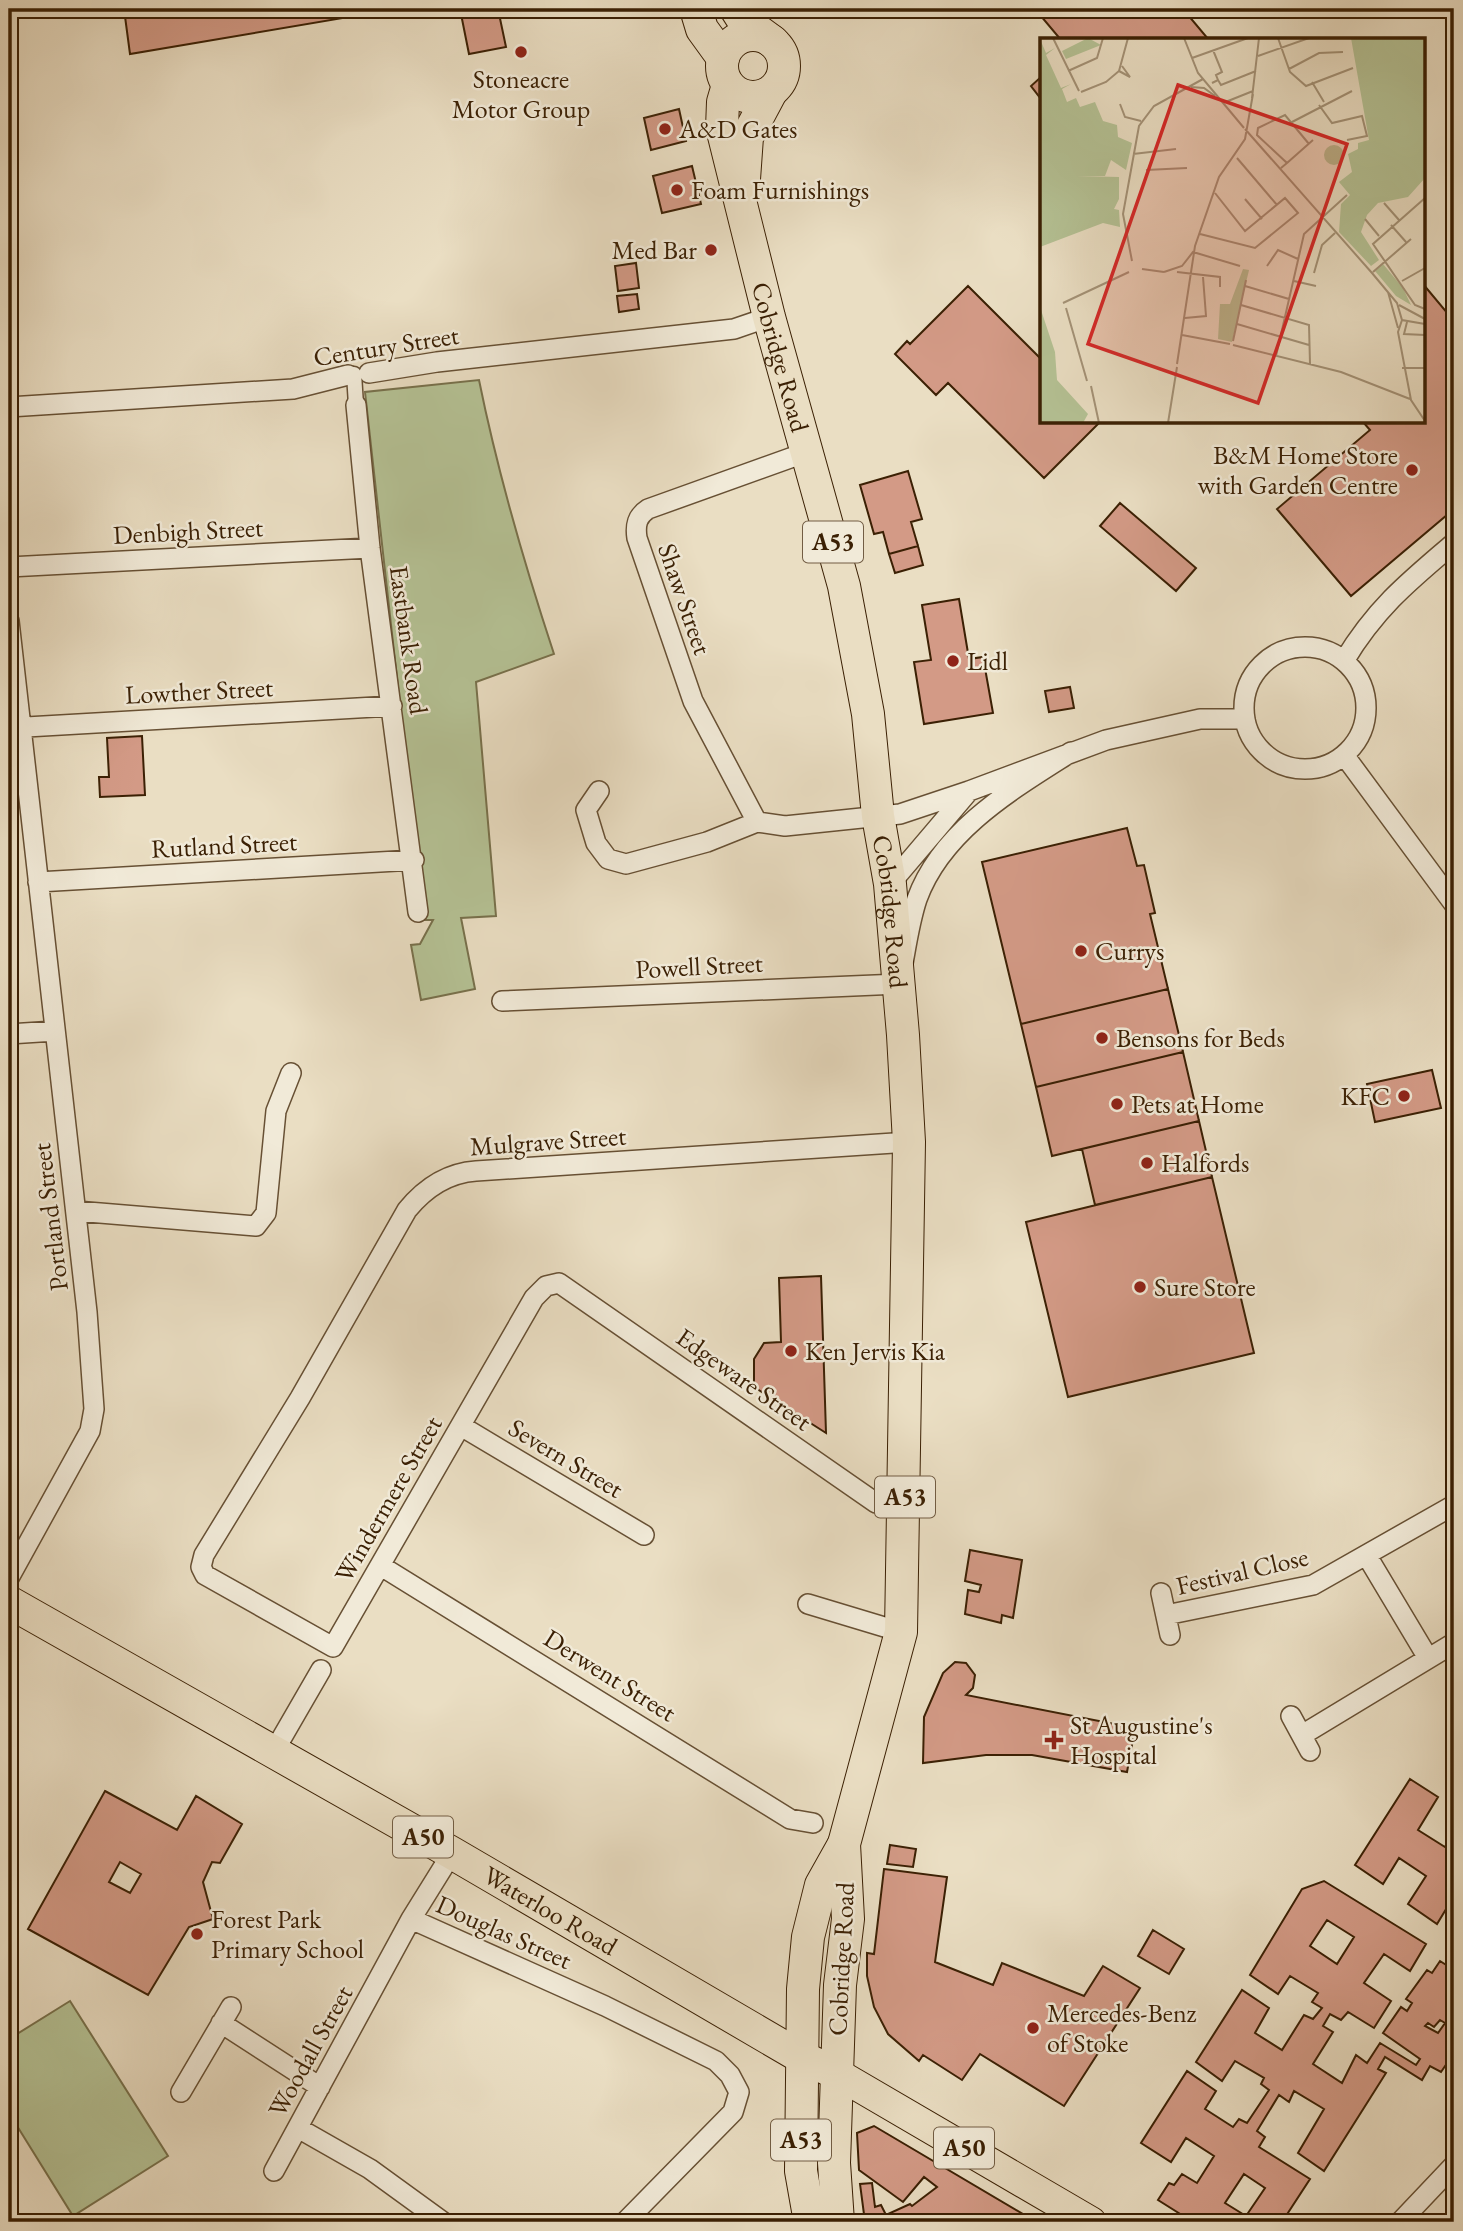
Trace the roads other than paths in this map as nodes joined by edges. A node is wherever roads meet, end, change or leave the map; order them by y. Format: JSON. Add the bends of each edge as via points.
{"nodes":[{"id":1,"x":696,"y":9,"type":"edge"},
{"id":2,"x":736,"y":9,"type":"edge"},
{"id":3,"x":773,"y":42,"type":"junction"},
{"id":4,"x":726,"y":71,"type":"junction"},
{"id":5,"x":771,"y":92,"type":"junction"},
{"id":6,"x":742,"y":206,"type":"junction"},
{"id":7,"x":769,"y":317,"type":"junction"},
{"id":8,"x":357,"y":374,"type":"junction"},
{"id":9,"x":355,"y":405,"type":"joint"},
{"id":10,"x":9,"y":407,"type":"edge"},
{"id":11,"x":807,"y":452,"type":"junction"},
{"id":12,"x":1454,"y":543,"type":"edge"},
{"id":13,"x":370,"y":548,"type":"junction"},
{"id":14,"x":9,"y":567,"type":"edge"},
{"id":15,"x":9,"y":621,"type":"edge"},
{"id":16,"x":1344,"y":661,"type":"junction"},
{"id":17,"x":392,"y":706,"type":"junction"},
{"id":18,"x":1245,"y":719,"type":"junction"},
{"id":19,"x":15,"y":728,"type":"edge"},
{"id":20,"x":1071,"y":752,"type":"junction"},
{"id":21,"x":1344,"y":755,"type":"junction"},
{"id":22,"x":599,"y":791,"type":"dead end"},
{"id":23,"x":969,"y":791,"type":"junction"},
{"id":24,"x":878,"y":816,"type":"junction"},
{"id":25,"x":758,"y":822,"type":"junction"},
{"id":26,"x":414,"y":860,"type":"junction"},
{"id":27,"x":38,"y":882,"type":"junction"},
{"id":28,"x":890,"y":884,"type":"junction"},
{"id":29,"x":1454,"y":904,"type":"edge"},
{"id":30,"x":418,"y":912,"type":"dead end"},
{"id":31,"x":899,"y":984,"type":"junction"},
{"id":32,"x":502,"y":1002,"type":"dead end"},
{"id":33,"x":55,"y":1031,"type":"junction"},
{"id":34,"x":9,"y":1034,"type":"edge"},
{"id":35,"x":291,"y":1073,"type":"dead end"},
{"id":36,"x":909,"y":1142,"type":"junction"},
{"id":37,"x":76,"y":1211,"type":"junction"},
{"id":38,"x":559,"y":1283,"type":"joint"},
{"id":39,"x":461,"y":1426,"type":"junction"},
{"id":40,"x":905,"y":1503,"type":"junction"},
{"id":41,"x":1454,"y":1505,"type":"edge"},
{"id":42,"x":644,"y":1535,"type":"dead end"},
{"id":43,"x":1367,"y":1556,"type":"junction"},
{"id":44,"x":381,"y":1566,"type":"junction"},
{"id":45,"x":9,"y":1578,"type":"edge"},
{"id":46,"x":1161,"y":1593,"type":"dead end"},
{"id":47,"x":9,"y":1602,"type":"edge"},
{"id":48,"x":808,"y":1604,"type":"dead end"},
{"id":49,"x":1166,"y":1615,"type":"junction"},
{"id":50,"x":901,"y":1632,"type":"junction"},
{"id":51,"x":1170,"y":1635,"type":"dead end"},
{"id":52,"x":1454,"y":1643,"type":"edge"},
{"id":53,"x":333,"y":1647,"type":"junction"},
{"id":54,"x":1428,"y":1658,"type":"junction"},
{"id":55,"x":321,"y":1670,"type":"joint"},
{"id":56,"x":1291,"y":1716,"type":"dead end"},
{"id":57,"x":273,"y":1753,"type":"junction"},
{"id":58,"x":813,"y":1823,"type":"dead end"},
{"id":59,"x":844,"y":1844,"type":"junction"},
{"id":60,"x":452,"y":1853,"type":"junction"},
{"id":61,"x":411,"y":1919,"type":"junction"},
{"id":62,"x":801,"y":2057,"type":"junction"},
{"id":63,"x":836,"y":2073,"type":"junction"},
{"id":64,"x":320,"y":2087,"type":"junction"},
{"id":65,"x":181,"y":2092,"type":"dead end"},
{"id":66,"x":298,"y":2128,"type":"junction"},
{"id":67,"x":1454,"y":2165,"type":"edge"},
{"id":68,"x":274,"y":2171,"type":"dead end"},
{"id":69,"x":1071,"y":2218,"type":"edge"},
{"id":70,"x":1402,"y":2218,"type":"edge"},
{"id":71,"x":443,"y":2222,"type":"edge"},
{"id":72,"x":625,"y":2222,"type":"edge"},
{"id":73,"x":810,"y":2222,"type":"edge"},
{"id":74,"x":838,"y":2222,"type":"edge"}],
"edges":[{"from":1,"to":4,"type":"highway"},
{"from":2,"to":3,"type":"highway","via":[[743,20]]},
{"from":3,"to":4,"type":"highway","via":[[752,34],[738,38],[725,51]]},
{"from":3,"to":5,"type":"highway","via":[[784,68]]},
{"from":4,"to":5,"type":"highway","via":[[746,97]]},
{"from":4,"to":6,"type":"highway","name":"Cobridge Road","number":"A53","via":[[722,128]]},
{"from":5,"to":6,"type":"highway","name":"Cobridge Road","number":"A53","via":[[747,138]]},
{"from":6,"to":7,"type":"highway","name":"Cobridge Road","number":"A53"},
{"from":7,"to":8,"type":"street","name":"Century Street","via":[[734,328]]},
{"from":7,"to":11,"type":"highway","name":"Cobridge Road","number":"A53"},
{"from":8,"to":9,"type":"street","name":"Eastbank Road"},
{"from":8,"to":10,"type":"street","name":"Century Street","via":[[293,389]]},
{"from":9,"to":13,"type":"street","name":"Eastbank Road"},
{"from":11,"to":24,"type":"highway","name":"Cobridge Road","number":"A53","via":[[845,586],[868,715]]},
{"from":11,"to":25,"type":"street","name":"Shaw Street","via":[[648,509],[635,526],[693,701]]},
{"from":12,"to":16,"type":"street","via":[[1392,596],[1366,625]]},
{"from":13,"to":14,"type":"street","name":"Denbigh Street"},
{"from":13,"to":17,"type":"street","name":"Eastbank Road"},
{"from":15,"to":19,"type":"street","name":"Portland Street"},
{"from":16,"to":18,"type":"street","via":[[1310,647],[1274,655],[1250,683],[1244,700]]},
{"from":16,"to":21,"type":"street","via":[[1359,680],[1366,704],[1365,723]]},
{"from":17,"to":19,"type":"street","name":"Lowther Street"},
{"from":17,"to":26,"type":"street","name":"Eastbank Road"},
{"from":18,"to":20,"type":"street","via":[[1200,719]]},
{"from":18,"to":21,"type":"street","via":[[1259,748],[1289,767],[1318,767]]},
{"from":19,"to":27,"type":"street","name":"Portland Street"},
{"from":20,"to":23,"type":"street"},
{"from":20,"to":31,"type":"street","via":[[999,798],[946,849],[918,898]]},
{"from":21,"to":29,"type":"street"},
{"from":22,"to":25,"type":"street","via":[[586,810],[596,843],[608,859],[626,864],[707,842]]},
{"from":23,"to":24,"type":"street","via":[[900,814]]},
{"from":23,"to":28,"type":"street"},
{"from":24,"to":25,"type":"street","via":[[785,825]]},
{"from":24,"to":28,"type":"highway","name":"Cobridge Road","number":"A53"},
{"from":26,"to":27,"type":"street","name":"Rutland Street"},
{"from":26,"to":30,"type":"street","name":"Eastbank Road"},
{"from":27,"to":33,"type":"street","name":"Portland Street"},
{"from":28,"to":31,"type":"highway","name":"Cobridge Road","number":"A53"},
{"from":31,"to":32,"type":"street","name":"Powell Street"},
{"from":31,"to":36,"type":"highway","name":"Cobridge Road","number":"A53"},
{"from":33,"to":34,"type":"street"},
{"from":33,"to":37,"type":"street","name":"Portland Street"},
{"from":35,"to":37,"type":"street","via":[[276,1111],[266,1213],[256,1226]]},
{"from":36,"to":40,"type":"highway","name":"Cobridge Road","number":"A53"},
{"from":36,"to":53,"type":"street","name":"Mulgrave Street","via":[[460,1172],[421,1194],[407,1210],[201,1567],[205,1575]]},
{"from":37,"to":45,"type":"street","name":"Portland Street","via":[[94,1421]]},
{"from":38,"to":39,"type":"street","name":"Windermere Street","via":[[546,1286],[534,1298]]},
{"from":38,"to":40,"type":"street","name":"Edgeware Street","via":[[876,1503]]},
{"from":39,"to":42,"type":"street","name":"Severn Street"},
{"from":39,"to":44,"type":"street","name":"Windermere Street"},
{"from":40,"to":50,"type":"highway","name":"Cobridge Road","number":"A53"},
{"from":41,"to":43,"type":"street","name":"Festival Close"},
{"from":43,"to":49,"type":"street","name":"Festival Close","via":[[1313,1585]]},
{"from":43,"to":54,"type":"street"},
{"from":44,"to":53,"type":"street","name":"Windermere Street"},
{"from":44,"to":58,"type":"street","name":"Derwent Street","via":[[790,1819]]},
{"from":46,"to":49,"type":"street","name":"Festival Close"},
{"from":47,"to":57,"type":"highway","name":"Waterloo Road","number":"A50"},
{"from":48,"to":50,"type":"street"},
{"from":49,"to":51,"type":"street","name":"Festival Close"},
{"from":50,"to":59,"type":"highway","name":"Cobridge Road","number":"A53"},
{"from":52,"to":54,"type":"street"},
{"from":53,"to":55,"type":"street","name":"Windermere Street"},
{"from":54,"to":56,"type":"street","via":[[1306,1743]]},
{"from":55,"to":57,"type":"street","name":"Windermere Street"},
{"from":57,"to":60,"type":"highway","name":"Waterloo Road","number":"A50"},
{"from":59,"to":62,"type":"highway","name":"Cobridge Road","number":"A53","via":[[821,1885],[808,1937]]},
{"from":59,"to":63,"type":"highway","name":"Cobridge Road","number":"A53","via":[[848,1919]]},
{"from":60,"to":61,"type":"street","name":"Douglas Street"},
{"from":60,"to":62,"type":"highway","name":"Waterloo Road","number":"A50"},
{"from":61,"to":64,"type":"street","name":"Woodall Street"},
{"from":61,"to":72,"type":"street","name":"Douglas Street","via":[[605,2006],[716,2061],[730,2075],[739,2092],[733,2112]]},
{"from":62,"to":63,"type":"highway","name":"Waterloo Road","number":"A50"},
{"from":62,"to":73,"type":"highway","number":"A53","via":[[801,2171]]},
{"from":63,"to":69,"type":"main road","name":"Waterloo Road","number":"A50"},
{"from":63,"to":74,"type":"highway","number":"A53"},
{"from":64,"to":65,"type":"street","via":[[226,2015]]},
{"from":64,"to":66,"type":"street","name":"Woodall Street"},
{"from":66,"to":68,"type":"street","name":"Woodall Street"},
{"from":66,"to":71,"type":"street","via":[[370,2169]]},
{"from":67,"to":70,"type":"street"}]}
